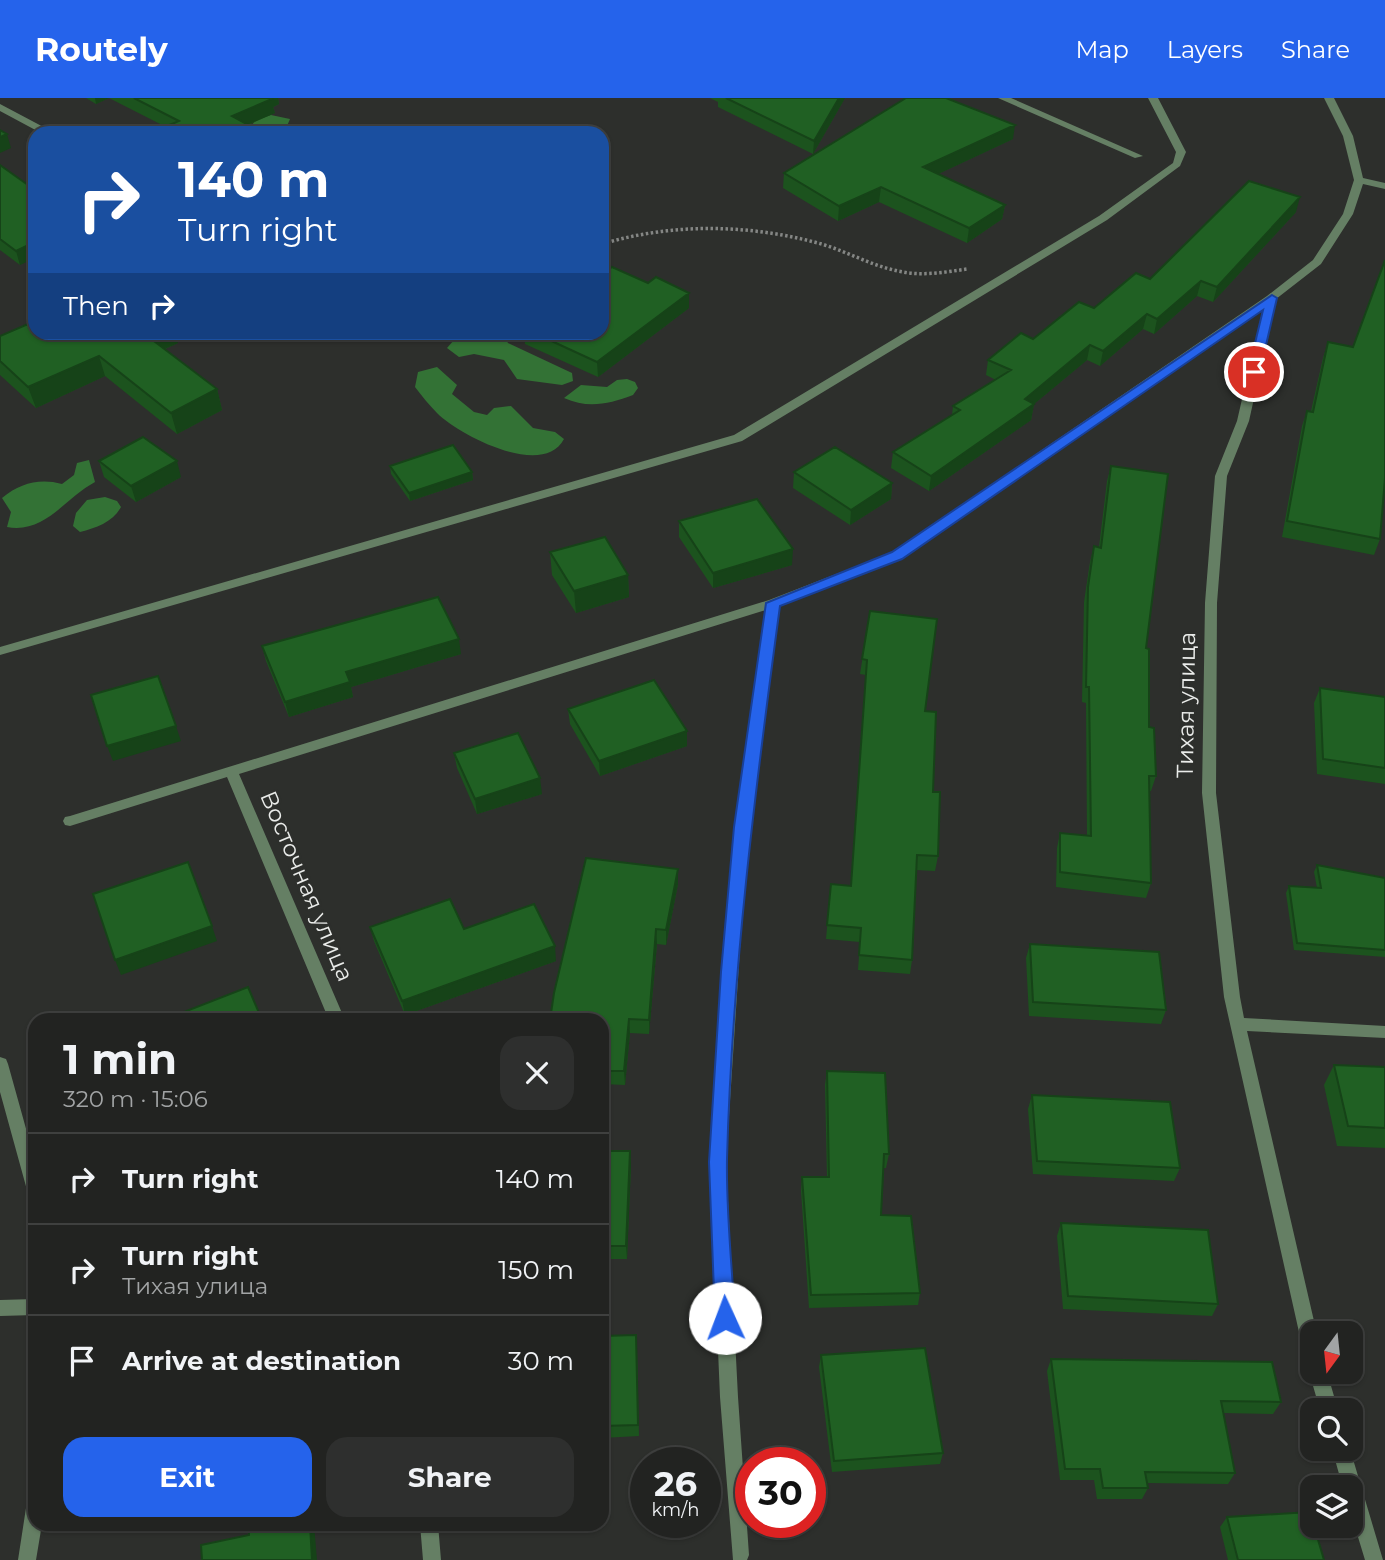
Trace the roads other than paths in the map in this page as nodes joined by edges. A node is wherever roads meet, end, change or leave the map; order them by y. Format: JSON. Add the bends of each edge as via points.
{"nodes":[{"id":1,"x":1003,"y":98,"type":"edge"},
{"id":2,"x":1153,"y":98,"type":"edge"},
{"id":3,"x":1329,"y":98,"type":"edge"},
{"id":4,"x":0,"y":107,"type":"edge"},
{"id":5,"x":35,"y":126,"type":"edge"},
{"id":6,"x":1138,"y":156,"type":"dead end"},
{"id":7,"x":1359,"y":180,"type":"junction"},
{"id":8,"x":1385,"y":186,"type":"edge"},
{"id":9,"x":1272,"y":298,"type":"junction"},
{"id":10,"x":773,"y":603,"type":"junction"},
{"id":11,"x":0,"y":651,"type":"edge"},
{"id":12,"x":231,"y":771,"type":"junction"},
{"id":13,"x":70,"y":821,"type":"dead end"},
{"id":14,"x":334,"y":1013,"type":"edge"},
{"id":15,"x":1238,"y":1024,"type":"junction"},
{"id":16,"x":1385,"y":1032,"type":"edge"},
{"id":17,"x":0,"y":1064,"type":"edge"},
{"id":18,"x":28,"y":1165,"type":"edge"},
{"id":19,"x":28,"y":1307,"type":"edge"},
{"id":20,"x":0,"y":1308,"type":"edge"},
{"id":21,"x":1305,"y":1321,"type":"edge"},
{"id":22,"x":1345,"y":1461,"type":"edge"},
{"id":23,"x":31,"y":1531,"type":"edge"},
{"id":24,"x":430,"y":1531,"type":"edge"},
{"id":25,"x":740,"y":1555,"type":"dead end"},
{"id":26,"x":27,"y":1560,"type":"edge"},
{"id":27,"x":432,"y":1560,"type":"edge"},
{"id":28,"x":1374,"y":1560,"type":"edge"}],
"edges":[{"from":1,"to":6,"type":"street"},
{"from":2,"to":11,"type":"street","via":[[1181,152],[1177,164],[1103,218],[738,438]]},
{"from":3,"to":7,"type":"street","via":[[1348,136]]},
{"from":4,"to":5,"type":"street"},
{"from":7,"to":8,"type":"street"},
{"from":7,"to":9,"type":"street","via":[[1348,214],[1317,262]]},
{"from":9,"to":10,"type":"street","via":[[897,555]]},
{"from":9,"to":15,"type":"street","name":"Тихая улица","via":[[1243,421],[1221,476],[1211,603],[1209,793]]},
{"from":10,"to":12,"type":"street"},
{"from":10,"to":25,"type":"street","via":[[741,827],[718,1162]]},
{"from":12,"to":13,"type":"street"},
{"from":12,"to":14,"type":"street","name":"Восточная улица"},
{"from":15,"to":16,"type":"street"},
{"from":15,"to":21,"type":"street","name":"Тихая улица"},
{"from":17,"to":18,"type":"street"},
{"from":19,"to":20,"type":"street"},
{"from":22,"to":28,"type":"street"},
{"from":23,"to":26,"type":"street"},
{"from":24,"to":27,"type":"street"}]}
